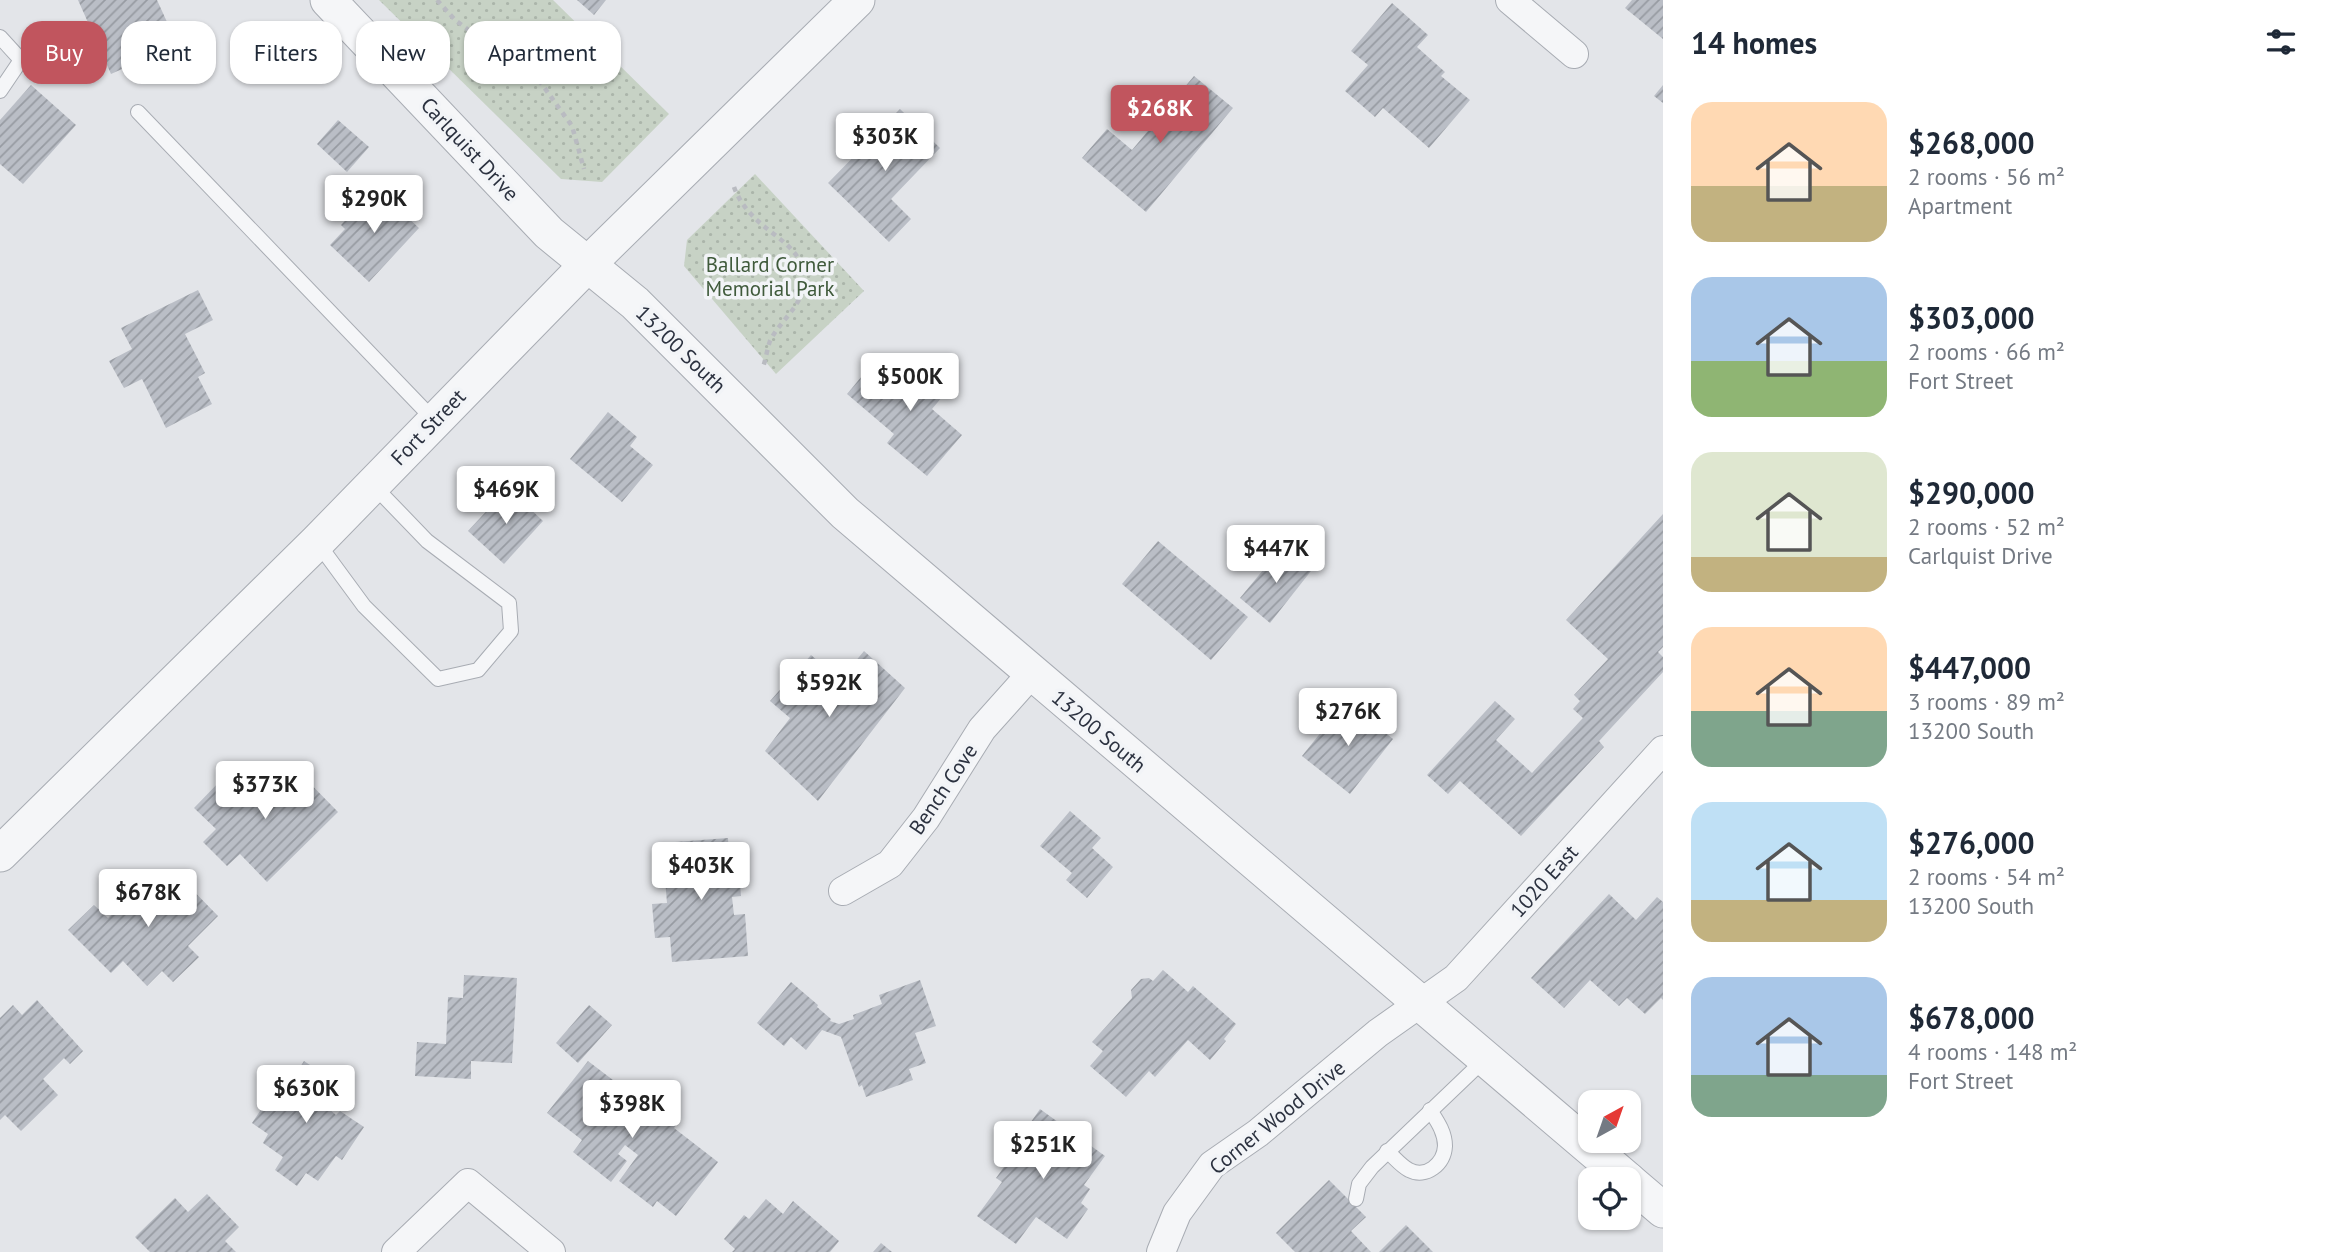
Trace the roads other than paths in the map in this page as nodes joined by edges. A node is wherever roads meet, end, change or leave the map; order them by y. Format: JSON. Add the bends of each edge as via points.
{"nodes":[{"id":1,"x":328,"y":0,"type":"edge"},
{"id":2,"x":857,"y":0,"type":"edge"},
{"id":3,"x":1510,"y":0,"type":"edge"},
{"id":4,"x":0,"y":37,"type":"edge"},
{"id":5,"x":1574,"y":54,"type":"dead end"},
{"id":6,"x":0,"y":91,"type":"edge"},
{"id":7,"x":138,"y":112,"type":"dead end"},
{"id":8,"x":587,"y":265,"type":"junction"},
{"id":9,"x":434,"y":420,"type":"junction"},
{"id":10,"x":373,"y":484,"type":"junction"},
{"id":11,"x":317,"y":542,"type":"junction"},
{"id":12,"x":1032,"y":673,"type":"junction"},
{"id":13,"x":1663,"y":750,"type":"edge"},
{"id":14,"x":0,"y":854,"type":"edge"},
{"id":15,"x":842,"y":891,"type":"dead end"},
{"id":16,"x":1419,"y":1004,"type":"junction"},
{"id":17,"x":1486,"y":1058,"type":"junction"},
{"id":18,"x":1430,"y":1110,"type":"junction"},
{"id":19,"x":1387,"y":1151,"type":"junction"},
{"id":20,"x":1613,"y":1167,"type":"edge"},
{"id":21,"x":1641,"y":1191,"type":"edge"},
{"id":22,"x":1356,"y":1199,"type":"dead end"},
{"id":23,"x":1663,"y":1210,"type":"edge"},
{"id":24,"x":396,"y":1252,"type":"edge"},
{"id":25,"x":551,"y":1252,"type":"edge"},
{"id":26,"x":1161,"y":1252,"type":"edge"}],
"edges":[{"from":1,"to":8,"type":"street","name":"Carlquist Drive","via":[[549,233]]},
{"from":2,"to":8,"type":"street","name":"Fort Street"},
{"from":3,"to":5,"type":"street"},
{"from":4,"to":6,"type":"lane","via":[[21,60]]},
{"from":7,"to":9,"type":"lane"},
{"from":8,"to":9,"type":"street","name":"Fort Street"},
{"from":8,"to":12,"type":"street","name":"13200 South","via":[[653,321],[845,513]]},
{"from":9,"to":10,"type":"street","name":"Fort Street"},
{"from":10,"to":11,"type":"street","name":"Fort Street"},
{"from":10,"to":11,"type":"lane","via":[[427,541],[509,603],[511,631],[478,670],[438,679],[364,606]]},
{"from":11,"to":14,"type":"street","name":"Fort Street"},
{"from":12,"to":15,"type":"street","name":"Bench Cove","via":[[982,729],[926,818],[890,864]]},
{"from":12,"to":16,"type":"street","name":"13200 South"},
{"from":13,"to":16,"type":"street","name":"1020 East","via":[[1456,978]]},
{"from":16,"to":17,"type":"street","name":"13200 South"},
{"from":16,"to":26,"type":"street","name":"Corner Wood Drive","via":[[1212,1165],[1177,1213]]},
{"from":17,"to":18,"type":"lane"},
{"from":17,"to":20,"type":"street","name":"13200 South"},
{"from":18,"to":19,"type":"lane"},
{"from":18,"to":19,"type":"lane","via":[[1445,1145],[1438,1164],[1429,1172],[1409,1170]]},
{"from":19,"to":22,"type":"lane","via":[[1359,1184]]},
{"from":21,"to":23,"type":"street","name":"13200 South"},
{"from":24,"to":25,"type":"street","via":[[468,1183]]}]}
